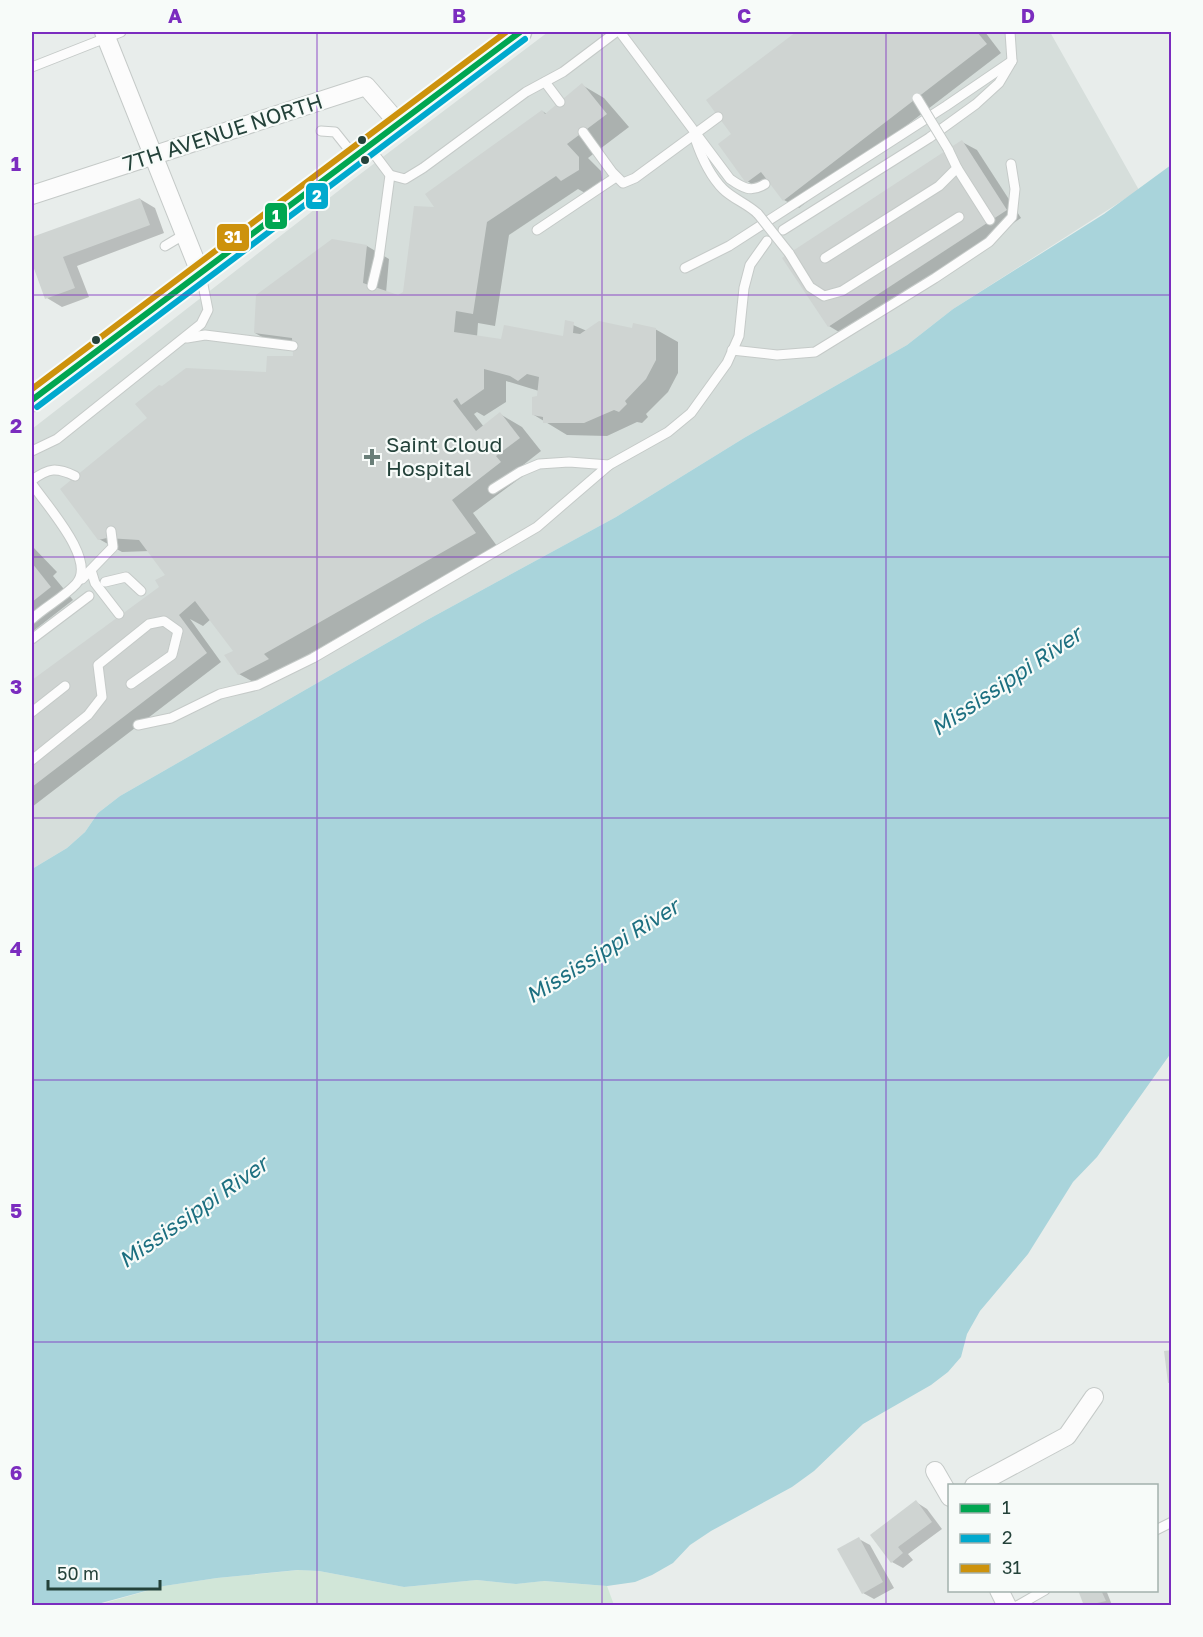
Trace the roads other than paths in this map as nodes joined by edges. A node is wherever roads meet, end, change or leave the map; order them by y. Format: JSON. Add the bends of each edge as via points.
{"nodes":[{"id":1,"x":520,"y":32,"type":"edge"},
{"id":2,"x":618,"y":32,"type":"edge"},
{"id":3,"x":1010,"y":32,"type":"edge"},
{"id":4,"x":110,"y":33,"type":"edge"},
{"id":5,"x":1012,"y":61,"type":"junction"},
{"id":6,"x":32,"y":67,"type":"edge"},
{"id":7,"x":545,"y":82,"type":"junction"},
{"id":8,"x":917,"y":98,"type":"dead end"},
{"id":9,"x":560,"y":102,"type":"dead end"},
{"id":10,"x":718,"y":117,"type":"dead end"},
{"id":11,"x":399,"y":124,"type":"junction"},
{"id":12,"x":321,"y":131,"type":"dead end"},
{"id":13,"x":583,"y":132,"type":"dead end"},
{"id":14,"x":694,"y":133,"type":"junction"},
{"id":15,"x":362,"y":152,"type":"junction"},
{"id":16,"x":153,"y":156,"type":"junction"},
{"id":17,"x":1011,"y":164,"type":"dead end"},
{"id":18,"x":957,"y":168,"type":"junction"},
{"id":19,"x":390,"y":175,"type":"junction"},
{"id":20,"x":616,"y":177,"type":"junction"},
{"id":21,"x":765,"y":184,"type":"dead end"},
{"id":22,"x":32,"y":195,"type":"edge"},
{"id":23,"x":959,"y":217,"type":"dead end"},
{"id":24,"x":990,"y":220,"type":"dead end"},
{"id":25,"x":537,"y":230,"type":"dead end"},
{"id":26,"x":783,"y":230,"type":"dead end"},
{"id":27,"x":184,"y":234,"type":"junction"},
{"id":28,"x":766,"y":240,"type":"dead end"},
{"id":29,"x":165,"y":246,"type":"dead end"},
{"id":30,"x":825,"y":258,"type":"dead end"},
{"id":31,"x":685,"y":268,"type":"dead end"},
{"id":32,"x":201,"y":275,"type":"junction"},
{"id":33,"x":372,"y":286,"type":"dead end"},
{"id":34,"x":185,"y":339,"type":"junction"},
{"id":35,"x":292,"y":346,"type":"dead end"},
{"id":36,"x":732,"y":350,"type":"junction"},
{"id":37,"x":32,"y":400,"type":"edge"},
{"id":38,"x":32,"y":451,"type":"edge"},
{"id":39,"x":609,"y":465,"type":"junction"},
{"id":40,"x":75,"y":476,"type":"dead end"},
{"id":41,"x":32,"y":482,"type":"edge"},
{"id":42,"x":493,"y":489,"type":"dead end"},
{"id":43,"x":111,"y":531,"type":"dead end"},
{"id":44,"x":91,"y":570,"type":"junction"},
{"id":45,"x":105,"y":582,"type":"dead end"},
{"id":46,"x":77,"y":584,"type":"junction"},
{"id":47,"x":141,"y":591,"type":"dead end"},
{"id":48,"x":88,"y":596,"type":"dead end"},
{"id":49,"x":119,"y":614,"type":"dead end"},
{"id":50,"x":32,"y":619,"type":"edge"},
{"id":51,"x":32,"y":639,"type":"edge"},
{"id":52,"x":131,"y":684,"type":"dead end"},
{"id":53,"x":65,"y":686,"type":"dead end"},
{"id":54,"x":32,"y":712,"type":"edge"},
{"id":55,"x":138,"y":725,"type":"dead end"},
{"id":56,"x":32,"y":760,"type":"edge"},
{"id":57,"x":1094,"y":1397,"type":"dead end"},
{"id":58,"x":935,"y":1471,"type":"dead end"},
{"id":59,"x":976,"y":1484,"type":"edge"},
{"id":60,"x":948,"y":1494,"type":"edge"},
{"id":61,"x":1172,"y":1522,"type":"edge"},
{"id":62,"x":1158,"y":1529,"type":"edge"},
{"id":63,"x":1041,"y":1592,"type":"edge"},
{"id":64,"x":1017,"y":1605,"type":"edge"}],
"edges":[{"from":1,"to":11,"type":"street"},
{"from":2,"to":7,"type":"lane"},
{"from":2,"to":14,"type":"lane"},
{"from":3,"to":5,"type":"lane"},
{"from":4,"to":6,"type":"lane"},
{"from":4,"to":16,"type":"street"},
{"from":5,"to":26,"type":"lane","via":[[999,83],[976,104]]},
{"from":5,"to":31,"type":"lane","via":[[729,246]]},
{"from":7,"to":9,"type":"lane"},
{"from":7,"to":19,"type":"lane","via":[[423,168],[405,178]]},
{"from":8,"to":18,"type":"lane","bridge":true},
{"from":10,"to":14,"type":"lane"},
{"from":11,"to":15,"type":"street"},
{"from":11,"to":16,"type":"street","name":"7TH AVENUE NORTH","via":[[366,86]]},
{"from":12,"to":15,"type":"lane","via":[[335,132]]},
{"from":13,"to":20,"type":"lane"},
{"from":14,"to":20,"type":"lane","via":[[634,178],[623,183]]},
{"from":14,"to":21,"type":"lane","via":[[730,179],[744,189],[756,190]]},
{"from":14,"to":23,"type":"lane","bridge":true,"via":[[701,158],[724,190],[758,214],[810,287],[824,296],[842,291]]},
{"from":15,"to":19,"type":"lane"},
{"from":15,"to":32,"type":"street"},
{"from":16,"to":22,"type":"street","name":"7TH AVENUE NORTH"},
{"from":16,"to":27,"type":"street"},
{"from":17,"to":36,"type":"lane","via":[[1015,189],[1012,217],[989,242],[815,352],[777,355]]},
{"from":18,"to":24,"type":"lane"},
{"from":18,"to":30,"type":"lane","via":[[939,186]]},
{"from":19,"to":33,"type":"lane"},
{"from":20,"to":25,"type":"lane"},
{"from":27,"to":29,"type":"lane"},
{"from":27,"to":32,"type":"street"},
{"from":28,"to":36,"type":"lane","via":[[750,265],[739,336]]},
{"from":32,"to":34,"type":"lane","via":[[208,310],[201,324]]},
{"from":32,"to":37,"type":"street"},
{"from":34,"to":35,"type":"lane","via":[[205,336]]},
{"from":34,"to":38,"type":"lane","via":[[57,439]]},
{"from":36,"to":39,"type":"lane","via":[[691,413],[668,432]]},
{"from":39,"to":42,"type":"lane","via":[[539,464]]},
{"from":39,"to":55,"type":"lane","via":[[537,527],[313,658],[258,685],[220,694],[171,718]]},
{"from":40,"to":41,"type":"lane","via":[[60,469],[48,469]]},
{"from":41,"to":46,"type":"lane","via":[[81,555],[83,572]]},
{"from":43,"to":44,"type":"lane","via":[[113,547]]},
{"from":44,"to":46,"type":"lane"},
{"from":44,"to":49,"type":"lane","via":[[95,583]]},
{"from":45,"to":47,"type":"lane","via":[[126,577]]},
{"from":46,"to":50,"type":"lane"},
{"from":48,"to":51,"type":"lane"},
{"from":52,"to":56,"type":"lane","via":[[172,655],[178,631],[164,621],[149,624],[98,664],[102,697],[88,715]]},
{"from":53,"to":54,"type":"lane"},
{"from":57,"to":59,"type":"street","via":[[1067,1436]]},
{"from":58,"to":60,"type":"street"},
{"from":61,"to":62,"type":"lane"},
{"from":63,"to":64,"type":"lane"}]}
